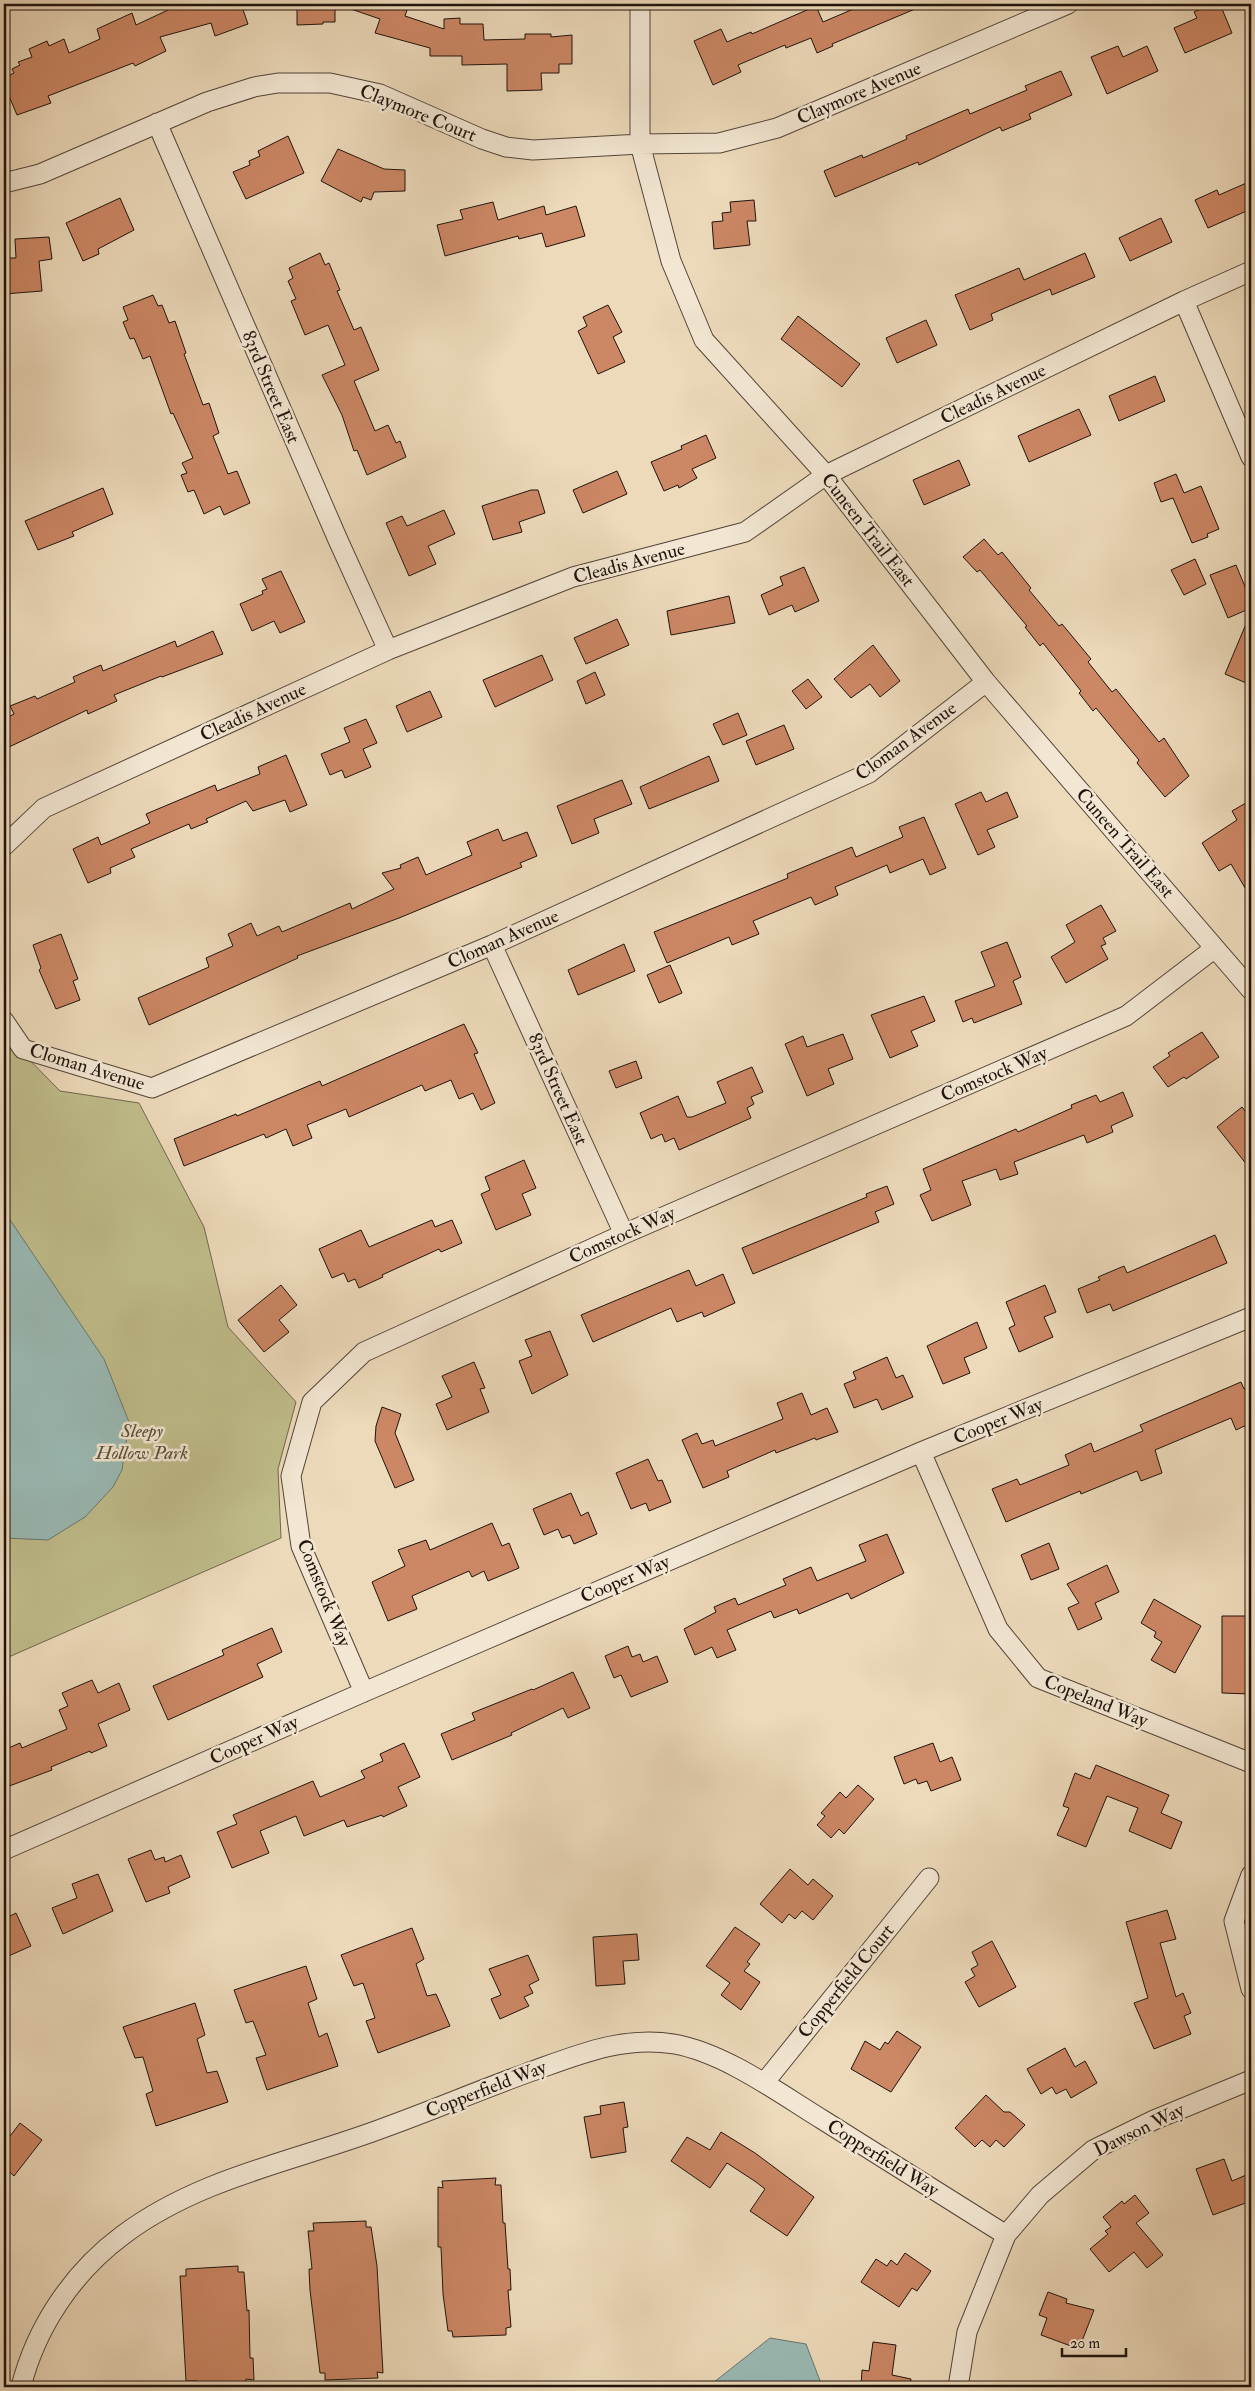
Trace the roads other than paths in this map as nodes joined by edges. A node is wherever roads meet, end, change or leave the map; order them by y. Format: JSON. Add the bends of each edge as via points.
{"nodes":[{"id":1,"x":640,"y":4,"type":"edge"},
{"id":2,"x":1068,"y":4,"type":"edge"},
{"id":3,"x":157,"y":123,"type":"junction"},
{"id":4,"x":640,"y":144,"type":"junction"},
{"id":5,"x":4,"y":183,"type":"edge"},
{"id":6,"x":1251,"y":271,"type":"edge"},
{"id":7,"x":1184,"y":301,"type":"junction"},
{"id":8,"x":1251,"y":457,"type":"edge"},
{"id":9,"x":826,"y":475,"type":"junction"},
{"id":10,"x":388,"y":650,"type":"junction"},
{"id":11,"x":986,"y":682,"type":"junction"},
{"id":12,"x":4,"y":846,"type":"edge"},
{"id":13,"x":492,"y":945,"type":"junction"},
{"id":14,"x":1215,"y":948,"type":"junction"},
{"id":15,"x":1251,"y":990,"type":"edge"},
{"id":16,"x":4,"y":1021,"type":"edge"},
{"id":17,"x":624,"y":1234,"type":"junction"},
{"id":18,"x":1251,"y":1317,"type":"edge"},
{"id":19,"x":921,"y":1452,"type":"junction"},
{"id":20,"x":364,"y":1692,"type":"junction"},
{"id":21,"x":1251,"y":1763,"type":"edge"},
{"id":22,"x":4,"y":1850,"type":"edge"},
{"id":23,"x":1251,"y":1875,"type":"edge"},
{"id":24,"x":929,"y":1878,"type":"dead end"},
{"id":25,"x":1251,"y":1989,"type":"edge"},
{"id":26,"x":1251,"y":2080,"type":"edge"},
{"id":27,"x":764,"y":2083,"type":"junction"},
{"id":28,"x":1006,"y":2235,"type":"junction"},
{"id":29,"x":21,"y":2387,"type":"edge"},
{"id":30,"x":958,"y":2387,"type":"edge"}],
"edges":[{"from":1,"to":4,"type":"street","name":"Cuneen Trail East"},
{"from":2,"to":4,"type":"street","name":"Claymore Avenue","via":[[777,128],[719,143]]},
{"from":3,"to":4,"type":"street","name":"Claymore Court","via":[[254,87],[295,82],[330,83],[380,94],[506,147],[533,150]]},
{"from":3,"to":5,"type":"street","name":"Claymore Court","via":[[40,174]]},
{"from":3,"to":10,"type":"street","name":"83rd Street East"},
{"from":4,"to":9,"type":"street","name":"Cuneen Trail East","via":[[671,261],[704,340]]},
{"from":6,"to":7,"type":"street","name":"Cleadis Avenue"},
{"from":7,"to":8,"type":"street"},
{"from":7,"to":9,"type":"street","name":"Cleadis Avenue"},
{"from":9,"to":10,"type":"street","name":"Cleadis Avenue","via":[[744,532],[573,577]]},
{"from":9,"to":11,"type":"street","name":"Cuneen Trail East"},
{"from":10,"to":12,"type":"street","name":"Cleadis Avenue","via":[[44,808]]},
{"from":11,"to":13,"type":"street","name":"Cloman Avenue","via":[[869,773]]},
{"from":11,"to":14,"type":"street","name":"Cuneen Trail East"},
{"from":13,"to":16,"type":"street","name":"Cloman Avenue","via":[[152,1088],[23,1049]]},
{"from":13,"to":17,"type":"street","name":"83rd Street East"},
{"from":14,"to":15,"type":"street","name":"Cuneen Trail East"},
{"from":14,"to":17,"type":"street","name":"Comstock Way","via":[[1126,1016]]},
{"from":17,"to":20,"type":"street","name":"Comstock Way","via":[[364,1352],[312,1402],[291,1476],[301,1546]]},
{"from":18,"to":19,"type":"street","name":"Cooper Way"},
{"from":19,"to":20,"type":"street","name":"Cooper Way"},
{"from":19,"to":21,"type":"street","name":"Copeland Way","via":[[998,1629],[1038,1678]]},
{"from":20,"to":22,"type":"street","name":"Cooper Way"},
{"from":23,"to":25,"type":"street","via":[[1234,1921]]},
{"from":24,"to":27,"type":"street","name":"Copperfield Court"},
{"from":26,"to":28,"type":"street","name":"Dawson Way","via":[[1154,2120],[1093,2150],[1040,2195]]},
{"from":27,"to":28,"type":"street","name":"Copperfield Way"},
{"from":27,"to":29,"type":"street","name":"Copperfield Way","via":[[695,2048],[647,2041],[622,2043],[592,2050],[379,2130],[230,2179],[163,2209],[103,2251],[56,2306],[34,2349]]},
{"from":28,"to":30,"type":"street","name":"Dawson Way","via":[[967,2332]]}]}
